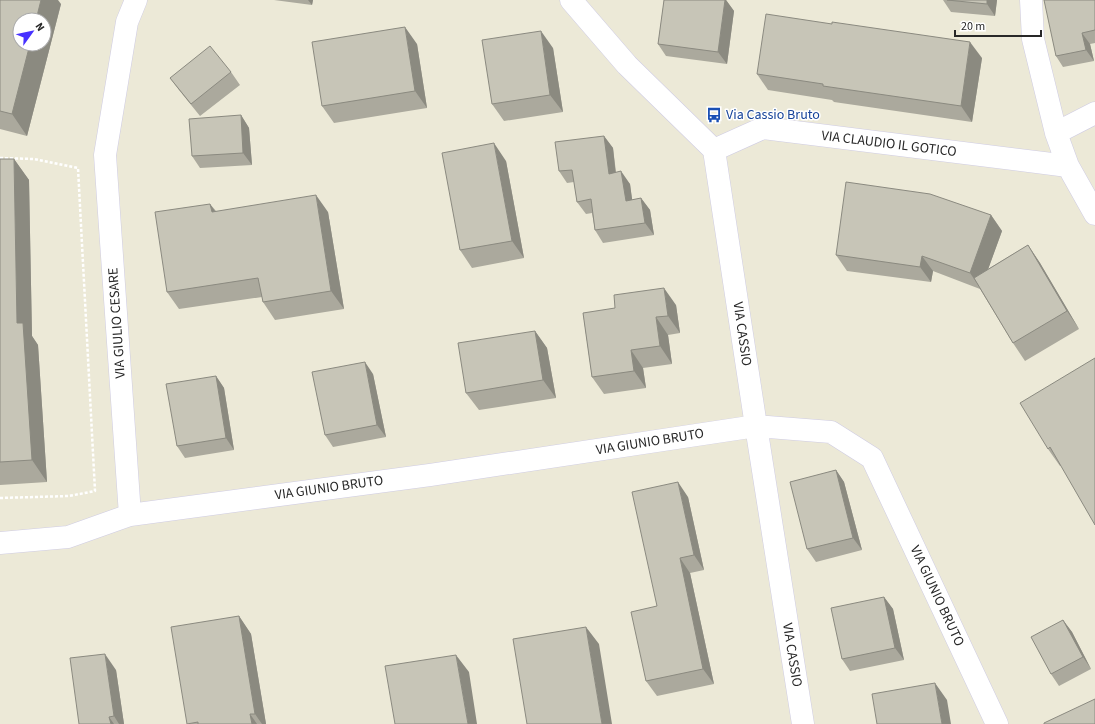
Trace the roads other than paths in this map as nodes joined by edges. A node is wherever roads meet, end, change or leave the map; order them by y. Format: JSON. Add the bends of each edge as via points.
{"nodes":[{"id":1,"x":136,"y":0,"type":"edge"},
{"id":2,"x":571,"y":0,"type":"edge"},
{"id":3,"x":1031,"y":0,"type":"edge"},
{"id":4,"x":1095,"y":113,"type":"edge"},
{"id":5,"x":1056,"y":133,"type":"junction"},
{"id":6,"x":714,"y":150,"type":"junction"},
{"id":7,"x":1068,"y":166,"type":"junction"},
{"id":8,"x":1095,"y":214,"type":"edge"},
{"id":9,"x":756,"y":426,"type":"junction"},
{"id":10,"x":130,"y":514,"type":"junction"},
{"id":11,"x":0,"y":543,"type":"edge"},
{"id":12,"x":803,"y":724,"type":"edge"},
{"id":13,"x":997,"y":724,"type":"edge"}],
"edges":[{"from":1,"to":10,"type":"street","name":"VIA GIULIO CESARE","via":[[127,22],[105,155]]},
{"from":2,"to":6,"type":"street","via":[[627,65]]},
{"from":3,"to":5,"type":"street","via":[[1033,39]]},
{"from":4,"to":5,"type":"street"},
{"from":5,"to":7,"type":"street"},
{"from":6,"to":7,"type":"street","name":"VIA CLAUDIO IL GOTICO","via":[[762,128]]},
{"from":6,"to":9,"type":"street","name":"VIA CASSIO"},
{"from":7,"to":8,"type":"street"},
{"from":9,"to":10,"type":"street","name":"VIA GIUNIO BRUTO","via":[[430,475]]},
{"from":9,"to":12,"type":"street","name":"VIA CASSIO"},
{"from":9,"to":13,"type":"street","name":"VIA GIUNIO BRUTO","via":[[831,432],[872,458]]},
{"from":10,"to":11,"type":"street","via":[[68,537]]}]}
